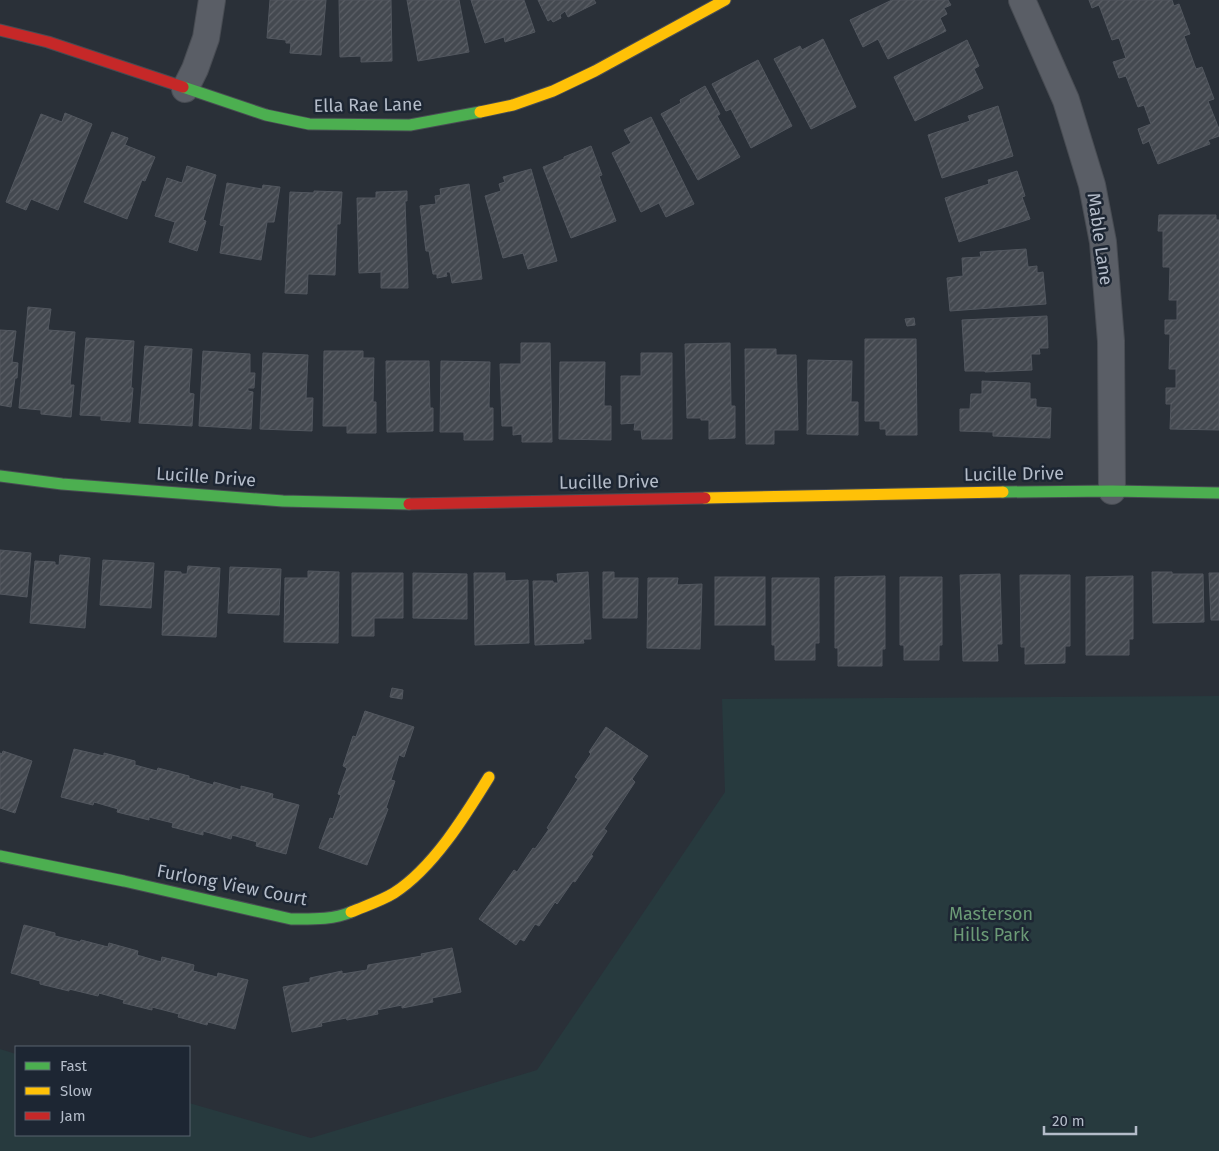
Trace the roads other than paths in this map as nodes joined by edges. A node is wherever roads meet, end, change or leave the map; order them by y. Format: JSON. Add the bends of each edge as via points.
{"nodes":[{"id":1,"x":212,"y":0,"type":"edge"},
{"id":2,"x":725,"y":0,"type":"edge"},
{"id":3,"x":1022,"y":0,"type":"edge"},
{"id":4,"x":0,"y":30,"type":"edge"},
{"id":5,"x":185,"y":89,"type":"junction"},
{"id":6,"x":0,"y":476,"type":"edge"},
{"id":7,"x":1112,"y":491,"type":"junction"},
{"id":8,"x":1219,"y":493,"type":"edge"},
{"id":9,"x":489,"y":777,"type":"dead end"},
{"id":10,"x":0,"y":856,"type":"edge"}],
"edges":[{"from":1,"to":5,"type":"street","via":[[206,38]]},
{"from":2,"to":5,"type":"street","name":"Ella Rae Lane","via":[[553,91],[512,104],[410,125],[309,124],[266,115]]},
{"from":3,"to":7,"type":"street","name":"Mable Lane","via":[[1066,100],[1092,184],[1103,242],[1111,341]]},
{"from":4,"to":5,"type":"street","name":"Ella Rae Lane","via":[[48,42]]},
{"from":6,"to":7,"type":"street","name":"Lucille Drive","via":[[62,484],[273,500],[414,504]]},
{"from":7,"to":8,"type":"street","name":"Lucille Drive"},
{"from":9,"to":10,"type":"street","name":"Furlong View Court","via":[[458,827],[416,876],[393,894],[345,915],[291,919]]}]}
